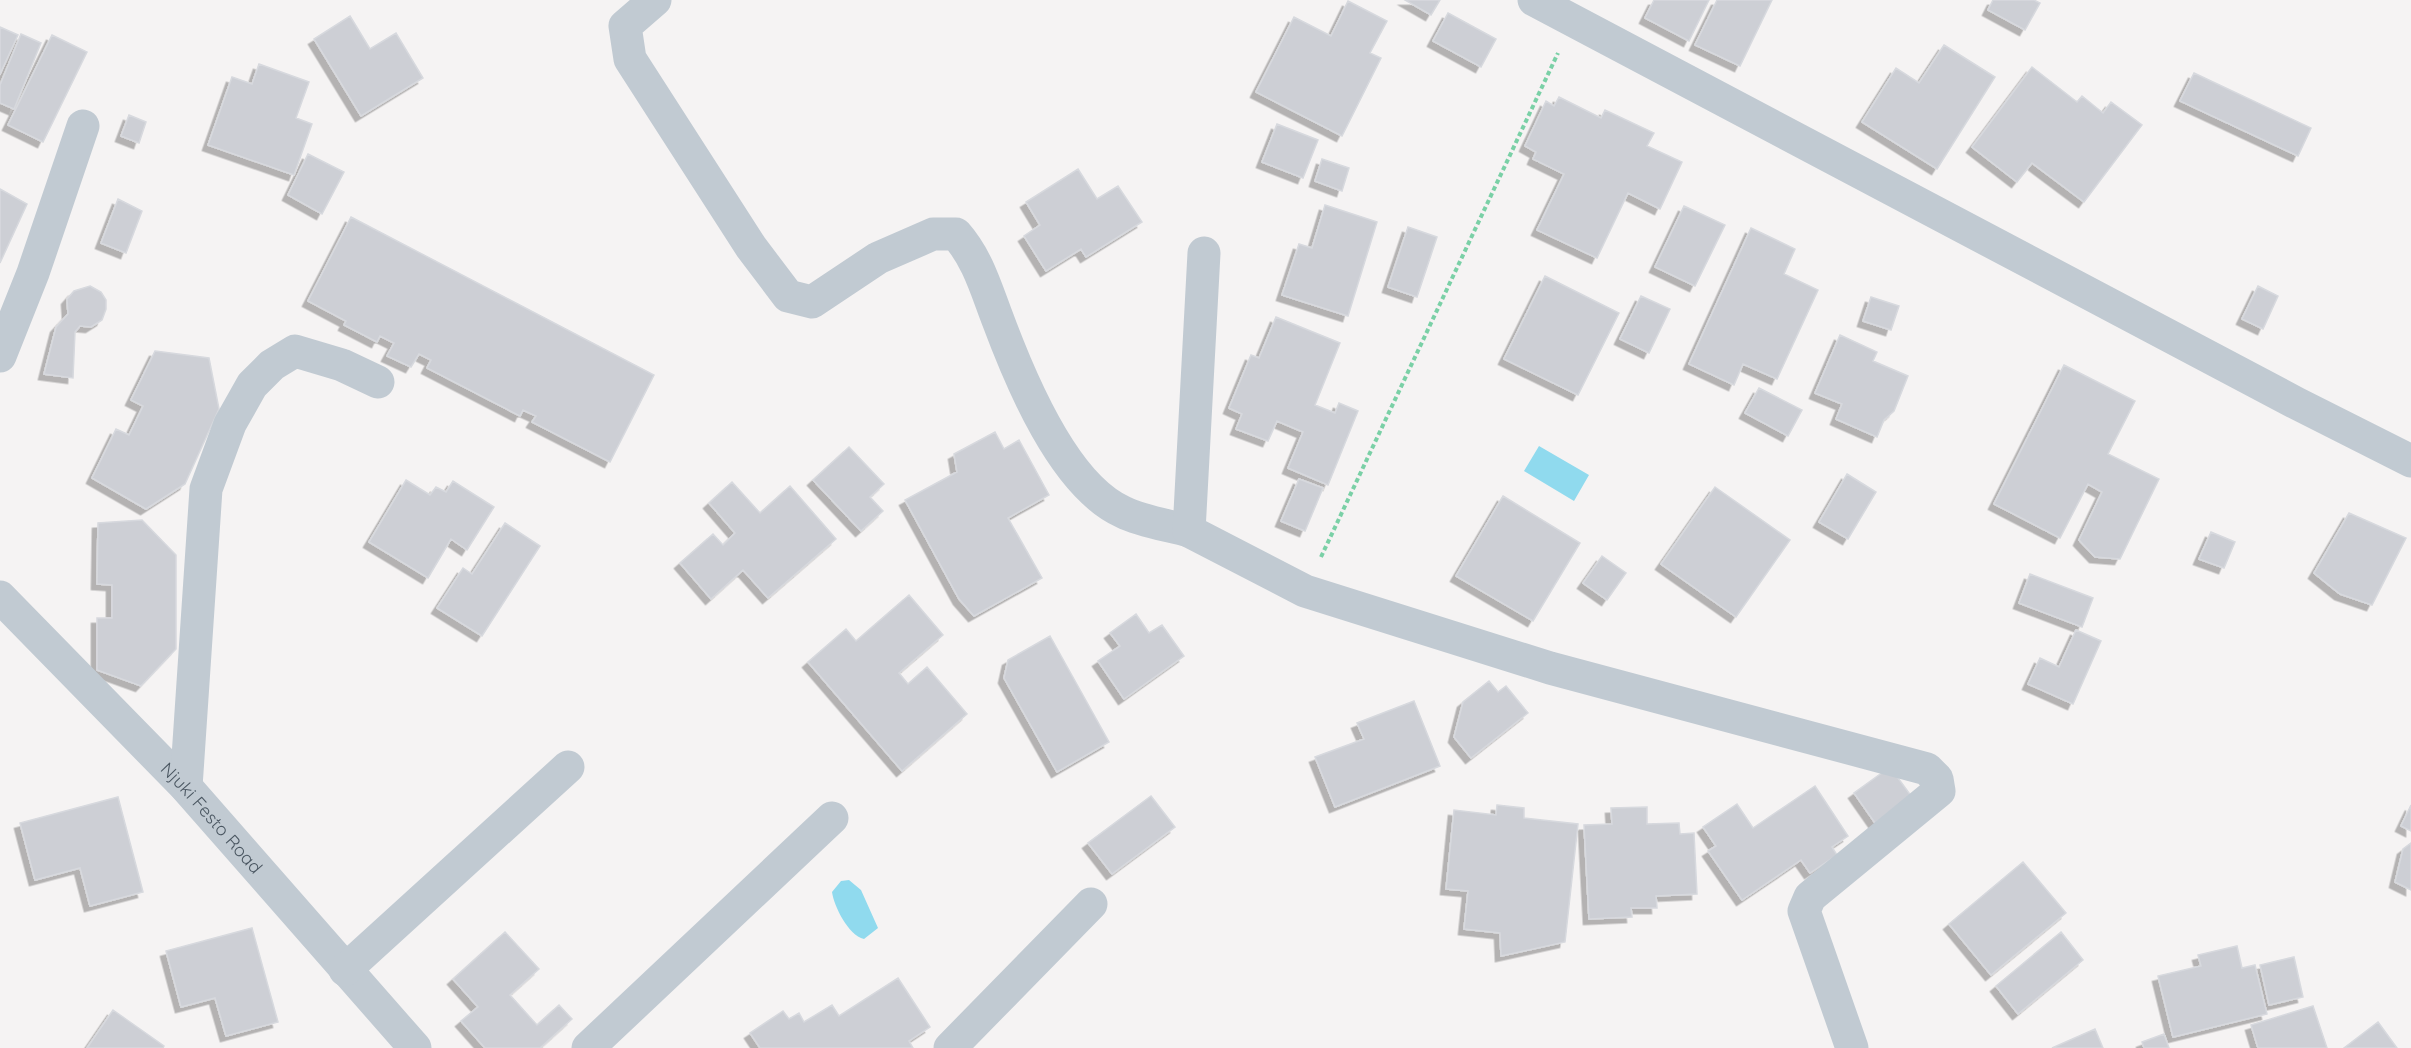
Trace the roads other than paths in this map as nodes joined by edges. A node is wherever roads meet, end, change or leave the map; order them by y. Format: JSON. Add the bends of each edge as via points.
{"nodes":[{"id":1,"x":655,"y":0,"type":"edge"},
{"id":2,"x":1534,"y":0,"type":"edge"},
{"id":3,"x":84,"y":126,"type":"dead end"},
{"id":4,"x":1204,"y":253,"type":"dead end"},
{"id":5,"x":0,"y":356,"type":"edge"},
{"id":6,"x":378,"y":382,"type":"dead end"},
{"id":7,"x":2411,"y":461,"type":"edge"},
{"id":8,"x":1189,"y":531,"type":"junction"},
{"id":9,"x":0,"y":597,"type":"edge"},
{"id":10,"x":568,"y":767,"type":"dead end"},
{"id":11,"x":186,"y":787,"type":"junction"},
{"id":12,"x":832,"y":818,"type":"dead end"},
{"id":13,"x":1091,"y":904,"type":"dead end"},
{"id":14,"x":345,"y":970,"type":"junction"},
{"id":15,"x":415,"y":1048,"type":"edge"},
{"id":16,"x":588,"y":1048,"type":"edge"},
{"id":17,"x":950,"y":1048,"type":"edge"},
{"id":18,"x":1852,"y":1048,"type":"edge"}],
"edges":[{"from":1,"to":8,"type":"street","via":[[625,26],[630,59],[751,246],[788,296],[812,302],[878,258],[933,234],[956,234],[971,251],[1018,373],[1065,458],[1092,493],[1123,513]]},
{"from":2,"to":7,"type":"street"},
{"from":3,"to":5,"type":"street"},
{"from":4,"to":8,"type":"street"},
{"from":6,"to":11,"type":"street","via":[[342,365],[295,351],[252,385],[230,424],[206,489]]},
{"from":8,"to":18,"type":"street","via":[[1305,591],[1550,668],[1927,769],[1937,779],[1939,791],[1810,897],[1804,911]]},
{"from":9,"to":11,"type":"street","name":"Njuki Festo Road"},
{"from":10,"to":14,"type":"street"},
{"from":11,"to":14,"type":"street","name":"Njuki Festo Road"},
{"from":12,"to":16,"type":"street"},
{"from":13,"to":17,"type":"street"},
{"from":14,"to":15,"type":"street","name":"Njuki Festo Road"}]}
